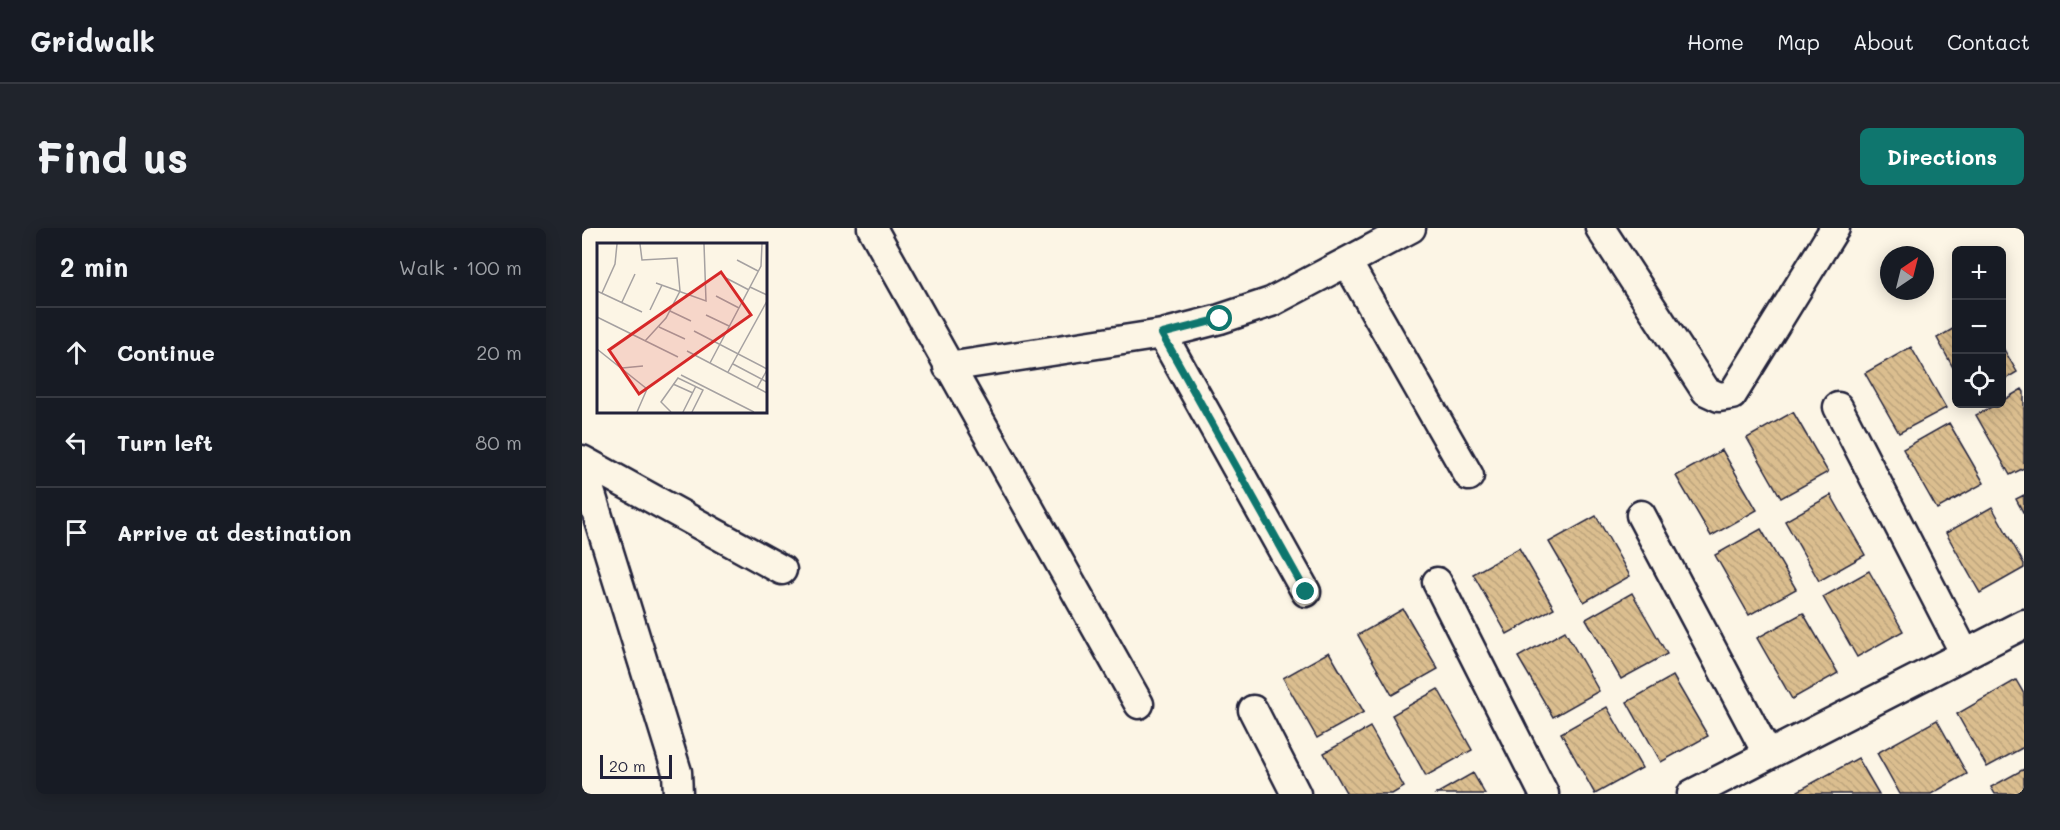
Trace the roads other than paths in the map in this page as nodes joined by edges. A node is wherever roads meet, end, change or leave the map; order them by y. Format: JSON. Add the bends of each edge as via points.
{"nodes":[{"id":1,"x":872,"y":228,"type":"edge"},
{"id":2,"x":1411,"y":228,"type":"edge"},
{"id":3,"x":1600,"y":228,"type":"edge"},
{"id":4,"x":1835,"y":228,"type":"edge"},
{"id":5,"x":1347,"y":262,"type":"junction"},
{"id":6,"x":1162,"y":334,"type":"junction"},
{"id":7,"x":948,"y":367,"type":"junction"},
{"id":8,"x":1838,"y":407,"type":"dead end"},
{"id":9,"x":582,"y":460,"type":"edge"},
{"id":10,"x":582,"y":465,"type":"edge"},
{"id":11,"x":1469,"y":476,"type":"dead end"},
{"id":12,"x":1641,"y":515,"type":"dead end"},
{"id":13,"x":782,"y":570,"type":"dead end"},
{"id":14,"x":1437,"y":582,"type":"dead end"},
{"id":15,"x":1306,"y":592,"type":"dead end"},
{"id":16,"x":2024,"y":624,"type":"edge"},
{"id":17,"x":1965,"y":654,"type":"junction"},
{"id":18,"x":1139,"y":704,"type":"dead end"},
{"id":19,"x":1253,"y":710,"type":"dead end"},
{"id":20,"x":1768,"y":755,"type":"junction"},
{"id":21,"x":678,"y":794,"type":"edge"},
{"id":22,"x":1296,"y":794,"type":"edge"},
{"id":23,"x":1544,"y":794,"type":"edge"},
{"id":24,"x":1692,"y":794,"type":"edge"}],
"edges":[{"from":1,"to":7,"type":"street"},
{"from":2,"to":5,"type":"street"},
{"from":3,"to":4,"type":"street","via":[[1706,391],[1719,397],[1732,395]]},
{"from":5,"to":6,"type":"street","via":[[1271,302]]},
{"from":5,"to":11,"type":"street"},
{"from":6,"to":7,"type":"street"},
{"from":6,"to":15,"type":"street"},
{"from":7,"to":18,"type":"street"},
{"from":8,"to":17,"type":"street"},
{"from":9,"to":13,"type":"street"},
{"from":10,"to":21,"type":"street","via":[[677,772]]},
{"from":12,"to":20,"type":"street"},
{"from":14,"to":23,"type":"street"},
{"from":16,"to":17,"type":"street"},
{"from":17,"to":20,"type":"street"},
{"from":19,"to":22,"type":"street"},
{"from":20,"to":24,"type":"street"}]}
